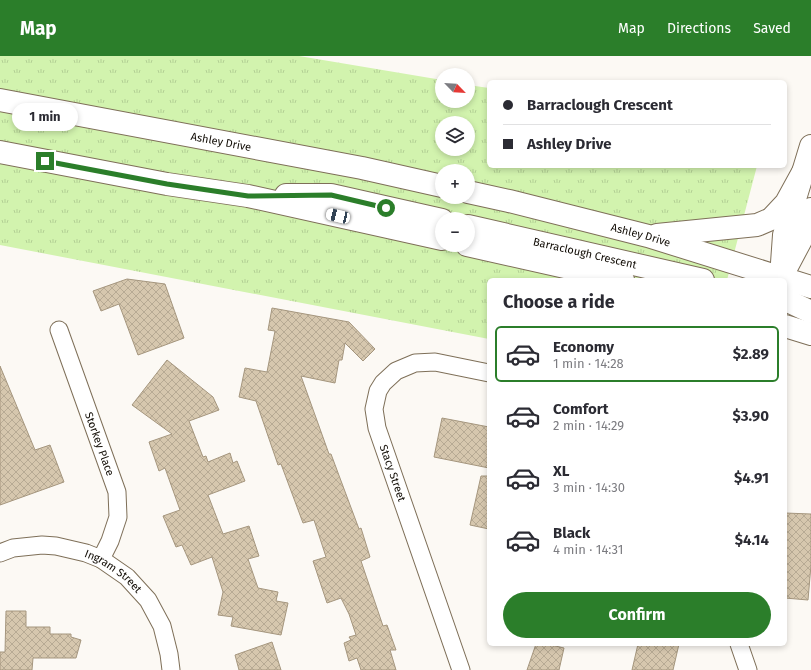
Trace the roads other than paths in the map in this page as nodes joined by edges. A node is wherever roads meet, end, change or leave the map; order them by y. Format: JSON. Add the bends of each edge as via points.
{"nodes":[{"id":1,"x":0,"y":100,"type":"edge"},
{"id":2,"x":811,"y":146,"type":"edge"},
{"id":3,"x":0,"y":152,"type":"edge"},
{"id":4,"x":803,"y":172,"type":"junction"},
{"id":5,"x":435,"y":184,"type":"edge"},
{"id":6,"x":475,"y":194,"type":"edge"},
{"id":7,"x":248,"y":196,"type":"junction"},
{"id":8,"x":811,"y":209,"type":"edge"},
{"id":9,"x":435,"y":218,"type":"edge"},
{"id":10,"x":475,"y":228,"type":"edge"},
{"id":11,"x":648,"y":236,"type":"junction"},
{"id":12,"x":435,"y":237,"type":"edge"},
{"id":13,"x":475,"y":247,"type":"edge"},
{"id":14,"x":614,"y":278,"type":"edge"},
{"id":15,"x":694,"y":278,"type":"edge"},
{"id":16,"x":770,"y":278,"type":"edge"},
{"id":17,"x":779,"y":278,"type":"edge"},
{"id":18,"x":781,"y":278,"type":"edge"},
{"id":19,"x":787,"y":282,"type":"edge"},
{"id":20,"x":811,"y":287,"type":"edge"},
{"id":21,"x":787,"y":296,"type":"edge"},
{"id":22,"x":811,"y":312,"type":"edge"},
{"id":23,"x":787,"y":327,"type":"edge"},
{"id":24,"x":59,"y":330,"type":"dead end"},
{"id":25,"x":811,"y":334,"type":"edge"},
{"id":26,"x":487,"y":373,"type":"edge"},
{"id":27,"x":0,"y":553,"type":"edge"},
{"id":28,"x":101,"y":559,"type":"junction"},
{"id":29,"x":740,"y":646,"type":"edge"},
{"id":30,"x":171,"y":670,"type":"edge"},
{"id":31,"x":461,"y":670,"type":"edge"},
{"id":32,"x":748,"y":670,"type":"edge"}],
"edges":[{"from":1,"to":5,"type":"main road","name":"Ashley Drive","via":[[362,168]]},
{"from":2,"to":4,"type":"main road"},
{"from":3,"to":7,"type":"main road","via":[[167,184]]},
{"from":4,"to":11,"type":"main road","via":[[786,203],[771,219],[757,225]]},
{"from":4,"to":17,"type":"main road","via":[[784,235]]},
{"from":6,"to":11,"type":"main road","name":"Ashley Drive"},
{"from":7,"to":9,"type":"main road","via":[[331,195]]},
{"from":7,"to":12,"type":"main road"},
{"from":8,"to":18,"type":"main road","via":[[802,240]]},
{"from":10,"to":15,"type":"main road","name":"Barraclough Crescent"},
{"from":11,"to":16,"type":"main road","name":"Ashley Drive"},
{"from":13,"to":14,"type":"main road"},
{"from":19,"to":20,"type":"main road","name":"Ashley Drive"},
{"from":21,"to":22,"type":"main road","via":[[790,302]]},
{"from":23,"to":25,"type":"main road"},
{"from":24,"to":28,"type":"street","name":"Storkey Place","via":[[117,492],[118,517]]},
{"from":26,"to":31,"type":"street","name":"Stacy Street","via":[[435,362],[415,363],[396,371],[383,383],[378,391],[374,409],[378,428]]},
{"from":27,"to":28,"type":"street","name":"Ingram Street","via":[[12,548],[42,545],[86,553]]},
{"from":28,"to":30,"type":"street","name":"Ingram Street","via":[[127,577],[148,600],[162,626]]},
{"from":29,"to":32,"type":"street"}]}
